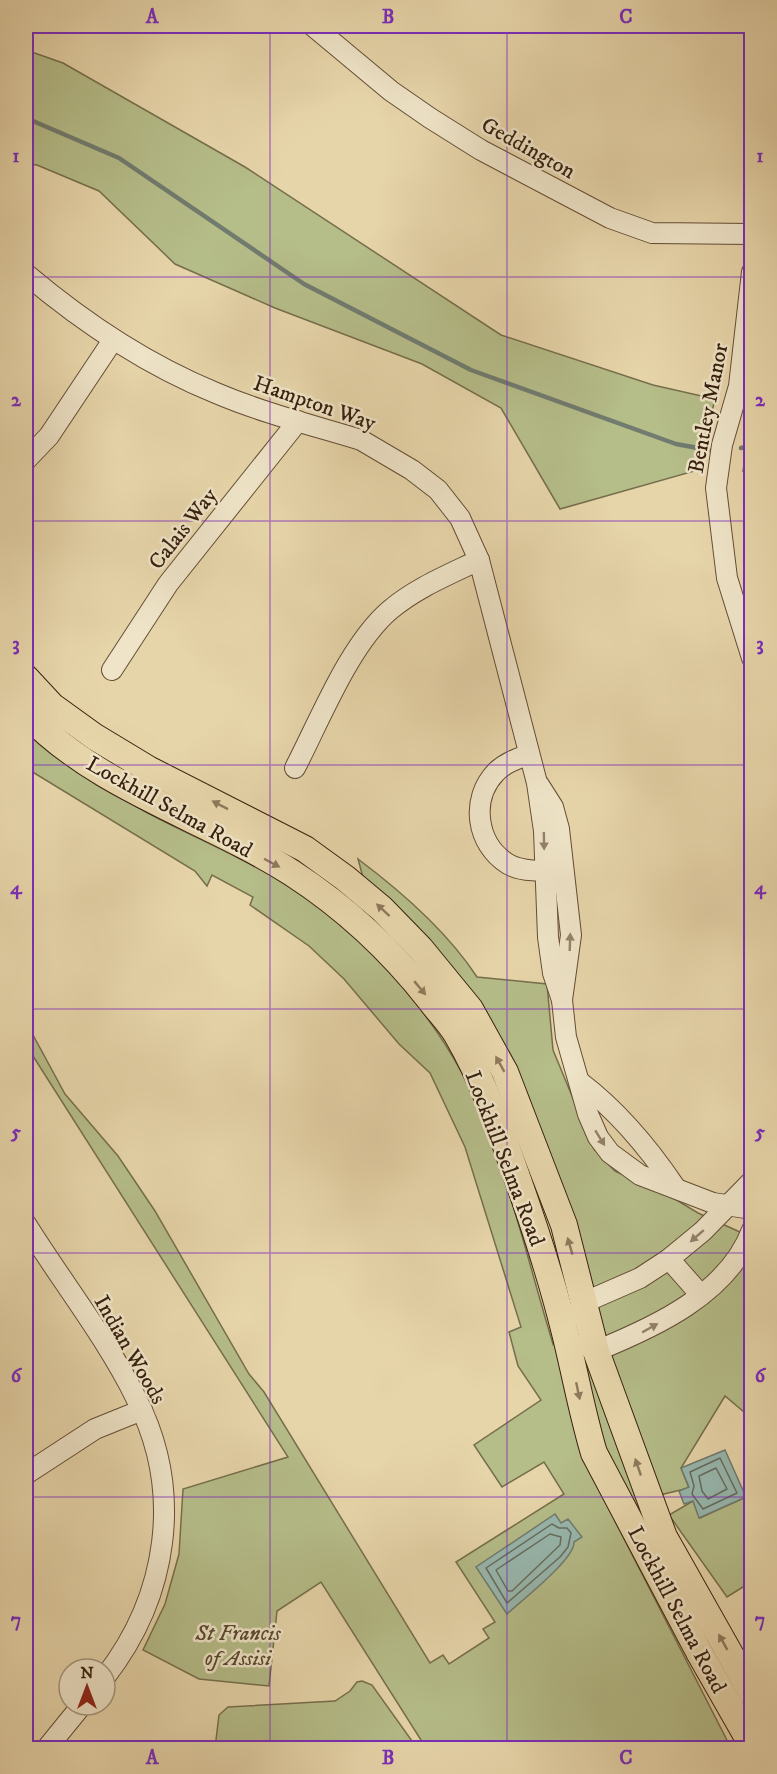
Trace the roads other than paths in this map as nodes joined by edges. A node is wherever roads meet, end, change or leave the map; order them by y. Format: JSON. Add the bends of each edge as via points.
{"nodes":[{"id":1,"x":313,"y":26,"type":"edge"},
{"id":2,"x":752,"y":234,"type":"edge"},
{"id":3,"x":752,"y":272,"type":"edge"},
{"id":4,"x":26,"y":274,"type":"edge"},
{"id":5,"x":113,"y":340,"type":"junction"},
{"id":6,"x":298,"y":421,"type":"junction"},
{"id":7,"x":26,"y":460,"type":"edge"},
{"id":8,"x":479,"y":560,"type":"junction"},
{"id":9,"x":746,"y":620,"type":"edge"},
{"id":10,"x":752,"y":658,"type":"edge"},
{"id":11,"x":112,"y":670,"type":"dead end"},
{"id":12,"x":26,"y":678,"type":"edge"},
{"id":13,"x":26,"y":713,"type":"edge"},
{"id":14,"x":528,"y":755,"type":"junction"},
{"id":15,"x":148,"y":768,"type":"junction"},
{"id":16,"x":296,"y":768,"type":"dead end"},
{"id":17,"x":135,"y":791,"type":"junction"},
{"id":18,"x":554,"y":870,"type":"junction"},
{"id":19,"x":581,"y":1083,"type":"junction"},
{"id":20,"x":752,"y":1181,"type":"edge"},
{"id":21,"x":675,"y":1187,"type":"junction"},
{"id":22,"x":727,"y":1206,"type":"junction"},
{"id":23,"x":752,"y":1209,"type":"edge"},
{"id":24,"x":752,"y":1230,"type":"edge"},
{"id":25,"x":28,"y":1235,"type":"edge"},
{"id":26,"x":669,"y":1259,"type":"junction"},
{"id":27,"x":700,"y":1294,"type":"junction"},
{"id":28,"x":585,"y":1302,"type":"junction"},
{"id":29,"x":566,"y":1334,"type":"junction"},
{"id":30,"x":596,"y":1351,"type":"junction"},
{"id":31,"x":142,"y":1410,"type":"junction"},
{"id":32,"x":26,"y":1474,"type":"edge"},
{"id":33,"x":117,"y":1659,"type":"edge"},
{"id":34,"x":752,"y":1693,"type":"edge"},
{"id":35,"x":72,"y":1717,"type":"edge"},
{"id":36,"x":752,"y":1745,"type":"edge"},
{"id":37,"x":47,"y":1749,"type":"edge"}],
"edges":[{"from":1,"to":2,"type":"street","name":"Geddington","via":[[430,118],[481,150],[609,218],[652,233]]},
{"from":3,"to":9,"type":"street","name":"Bentley Manor","via":[[739,386],[722,445],[716,488],[727,578]]},
{"from":4,"to":5,"type":"street","name":"Hampton Way","via":[[67,309]]},
{"from":5,"to":6,"type":"street","name":"Hampton Way","via":[[182,379]]},
{"from":5,"to":7,"type":"street","via":[[49,436]]},
{"from":6,"to":8,"type":"street","name":"Hampton Way","via":[[361,440],[412,470],[438,490],[460,518]]},
{"from":6,"to":11,"type":"street","name":"Calais Way","via":[[168,584]]},
{"from":8,"to":14,"type":"street","name":"Hampton Way"},
{"from":8,"to":16,"type":"street","via":[[425,586],[377,621],[351,659]]},
{"from":9,"to":10,"type":"street","name":"Bentley Manor"},
{"from":12,"to":15,"type":"main road","name":"Lockhill Selma Road","via":[[52,706]]},
{"from":13,"to":17,"type":"main road","name":"Lockhill Selma Road","via":[[79,756]]},
{"from":14,"to":18,"type":"street","name":"Hampton Way"},
{"from":14,"to":18,"type":"street","via":[[510,761],[486,785],[479,809],[480,824],[489,845],[508,864]]},
{"from":15,"to":17,"type":"street"},
{"from":28,"to":15,"type":"main road","name":"Lockhill Selma Road","one_way":true,"via":[[564,1225],[505,1072],[470,1010],[442,973],[382,909],[305,849]]},
{"from":17,"to":29,"type":"main road","name":"Lockhill Selma Road","one_way":true,"via":[[325,895],[357,921],[422,990],[456,1034],[497,1121]]},
{"from":18,"to":19,"type":"street","name":"Hampton Way","via":[[571,935],[562,1000],[566,1037]]},
{"from":19,"to":21,"type":"street","via":[[640,1139]]},
{"from":19,"to":21,"type":"street","name":"Hampton Way","one_way":true,"via":[[588,1114],[610,1153],[640,1174]]},
{"from":20,"to":22,"type":"street"},
{"from":21,"to":22,"type":"street","name":"Hampton Way"},
{"from":22,"to":23,"type":"street","name":"Hampton Way"},
{"from":22,"to":26,"type":"street","one_way":true},
{"from":24,"to":27,"type":"street","via":[[734,1260]]},
{"from":25,"to":31,"type":"street","name":"Indian Woods","via":[[124,1376]]},
{"from":26,"to":27,"type":"street"},
{"from":26,"to":28,"type":"street","via":[[640,1278]]},
{"from":30,"to":27,"type":"street","one_way":true,"via":[[645,1332]]},
{"from":28,"to":29,"type":"street"},
{"from":28,"to":30,"type":"main road","name":"Lockhill Selma Road"},
{"from":29,"to":30,"type":"street"},
{"from":29,"to":36,"type":"main road","name":"Lockhill Selma Road","one_way":true,"via":[[594,1453]]},
{"from":34,"to":30,"type":"main road","name":"Lockhill Selma Road","one_way":true,"via":[[664,1537]]},
{"from":31,"to":32,"type":"street","via":[[95,1429]]},
{"from":31,"to":33,"type":"street","name":"Indian Woods","via":[[162,1474],[162,1554],[150,1598]]},
{"from":35,"to":37,"type":"street"}]}
